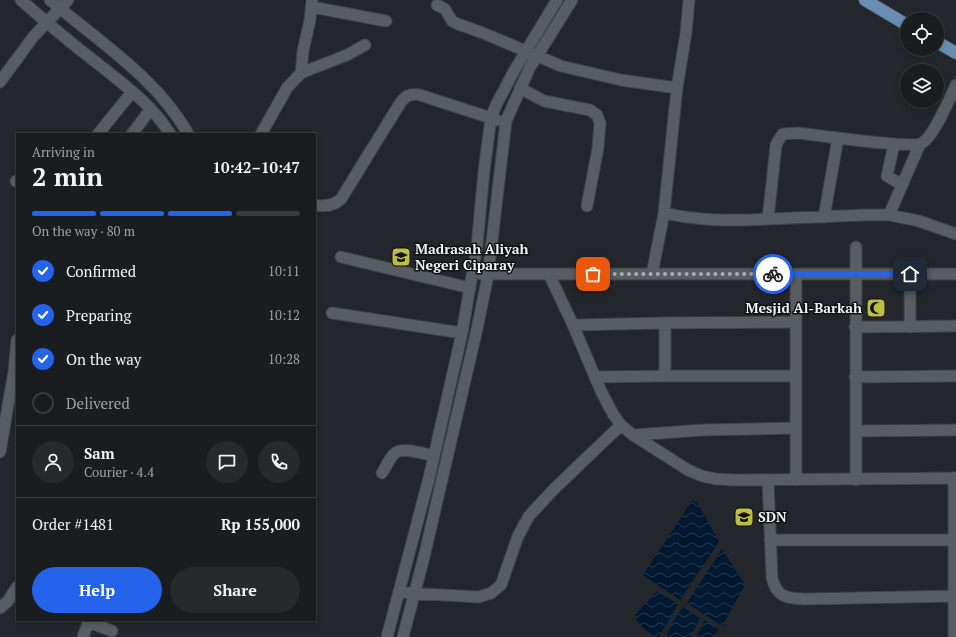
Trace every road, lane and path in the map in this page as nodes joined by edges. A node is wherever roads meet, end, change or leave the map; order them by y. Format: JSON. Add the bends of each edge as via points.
{"nodes":[{"id":1,"x":21,"y":0,"type":"edge"},
{"id":2,"x":50,"y":0,"type":"edge"},
{"id":3,"x":68,"y":0,"type":"edge"},
{"id":4,"x":557,"y":0,"type":"edge"},
{"id":5,"x":572,"y":0,"type":"edge"},
{"id":6,"x":689,"y":0,"type":"edge"},
{"id":7,"x":865,"y":0,"type":"edge"},
{"id":8,"x":312,"y":3,"type":"edge"},
{"id":9,"x":437,"y":5,"type":"dead end"},
{"id":10,"x":53,"y":16,"type":"junction"},
{"id":11,"x":386,"y":21,"type":"dead end"},
{"id":12,"x":900,"y":21,"type":"edge"},
{"id":13,"x":365,"y":45,"type":"dead end"},
{"id":14,"x":944,"y":46,"type":"edge"},
{"id":15,"x":525,"y":51,"type":"junction"},
{"id":16,"x":956,"y":53,"type":"edge"},
{"id":17,"x":536,"y":56,"type":"junction"},
{"id":18,"x":301,"y":73,"type":"junction"},
{"id":19,"x":0,"y":82,"type":"edge"},
{"id":20,"x":956,"y":85,"type":"edge"},
{"id":21,"x":520,"y":88,"type":"junction"},
{"id":22,"x":677,"y":88,"type":"junction"},
{"id":23,"x":132,"y":92,"type":"junction"},
{"id":24,"x":150,"y":110,"type":"junction"},
{"id":25,"x":491,"y":118,"type":"junction"},
{"id":26,"x":506,"y":121,"type":"junction"},
{"id":27,"x":99,"y":133,"type":"edge"},
{"id":28,"x":133,"y":133,"type":"edge"},
{"id":29,"x":168,"y":133,"type":"edge"},
{"id":30,"x":187,"y":133,"type":"edge"},
{"id":31,"x":262,"y":133,"type":"edge"},
{"id":32,"x":838,"y":138,"type":"junction"},
{"id":33,"x":894,"y":144,"type":"junction"},
{"id":34,"x":920,"y":144,"type":"junction"},
{"id":35,"x":902,"y":185,"type":"junction"},
{"id":36,"x":316,"y":205,"type":"edge"},
{"id":37,"x":587,"y":206,"type":"dead end"},
{"id":38,"x":664,"y":213,"type":"junction"},
{"id":39,"x":888,"y":215,"type":"junction"},
{"id":40,"x":824,"y":217,"type":"junction"},
{"id":41,"x":768,"y":219,"type":"junction"},
{"id":42,"x":956,"y":234,"type":"edge"},
{"id":43,"x":856,"y":247,"type":"dead end"},
{"id":44,"x":341,"y":257,"type":"dead end"},
{"id":45,"x":473,"y":273,"type":"junction"},
{"id":46,"x":549,"y":274,"type":"junction"},
{"id":47,"x":652,"y":274,"type":"junction"},
{"id":48,"x":796,"y":274,"type":"junction"},
{"id":49,"x":855,"y":274,"type":"junction"},
{"id":50,"x":910,"y":274,"type":"junction"},
{"id":51,"x":956,"y":274,"type":"edge"},
{"id":52,"x":488,"y":275,"type":"junction"},
{"id":53,"x":470,"y":288,"type":"junction"},
{"id":54,"x":332,"y":313,"type":"dead end"},
{"id":55,"x":796,"y":322,"type":"junction"},
{"id":56,"x":665,"y":323,"type":"junction"},
{"id":57,"x":573,"y":325,"type":"junction"},
{"id":58,"x":910,"y":326,"type":"junction"},
{"id":59,"x":956,"y":326,"type":"edge"},
{"id":60,"x":855,"y":327,"type":"junction"},
{"id":61,"x":462,"y":333,"type":"junction"},
{"id":62,"x":16,"y":350,"type":"edge"},
{"id":63,"x":664,"y":376,"type":"junction"},
{"id":64,"x":796,"y":376,"type":"junction"},
{"id":65,"x":956,"y":376,"type":"edge"},
{"id":66,"x":595,"y":377,"type":"junction"},
{"id":67,"x":855,"y":377,"type":"junction"},
{"id":68,"x":620,"y":425,"type":"junction"},
{"id":69,"x":796,"y":428,"type":"junction"},
{"id":70,"x":956,"y":430,"type":"edge"},
{"id":71,"x":856,"y":431,"type":"junction"},
{"id":72,"x":633,"y":434,"type":"junction"},
{"id":73,"x":0,"y":452,"type":"edge"},
{"id":74,"x":434,"y":456,"type":"junction"},
{"id":75,"x":382,"y":473,"type":"dead end"},
{"id":76,"x":955,"y":478,"type":"edge"},
{"id":77,"x":768,"y":480,"type":"junction"},
{"id":78,"x":796,"y":480,"type":"junction"},
{"id":79,"x":856,"y":480,"type":"junction"},
{"id":80,"x":421,"y":509,"type":"junction"},
{"id":81,"x":434,"y":513,"type":"junction"},
{"id":82,"x":770,"y":540,"type":"junction"},
{"id":83,"x":955,"y":540,"type":"edge"},
{"id":84,"x":16,"y":589,"type":"edge"},
{"id":85,"x":400,"y":593,"type":"junction"},
{"id":86,"x":415,"y":593,"type":"junction"},
{"id":87,"x":955,"y":596,"type":"edge"},
{"id":88,"x":0,"y":608,"type":"edge"},
{"id":89,"x":115,"y":621,"type":"edge"},
{"id":90,"x":90,"y":622,"type":"edge"},
{"id":91,"x":109,"y":633,"type":"edge"},
{"id":92,"x":82,"y":637,"type":"edge"},
{"id":93,"x":387,"y":637,"type":"edge"},
{"id":94,"x":403,"y":637,"type":"edge"},
{"id":95,"x":954,"y":637,"type":"edge"}],
"edges":[{"from":1,"to":10,"type":"street"},
{"from":2,"to":10,"type":"street"},
{"from":3,"to":10,"type":"street"},
{"from":4,"to":15,"type":"street"},
{"from":5,"to":17,"type":"street"},
{"from":6,"to":22,"type":"street"},
{"from":7,"to":12,"type":"main road"},
{"from":8,"to":11,"type":"street"},
{"from":8,"to":18,"type":"street"},
{"from":9,"to":15,"type":"street","via":[[445,9],[452,21]]},
{"from":10,"to":19,"type":"street","via":[[23,50]]},
{"from":10,"to":23,"type":"street"},
{"from":10,"to":30,"type":"street","via":[[103,43],[161,96]]},
{"from":13,"to":18,"type":"street"},
{"from":14,"to":16,"type":"main road"},
{"from":15,"to":17,"type":"street"},
{"from":15,"to":25,"type":"street"},
{"from":17,"to":21,"type":"street"},
{"from":17,"to":22,"type":"street","via":[[582,72]]},
{"from":18,"to":31,"type":"street","via":[[287,88]]},
{"from":20,"to":34,"type":"street","via":[[934,130]]},
{"from":21,"to":26,"type":"street"},
{"from":21,"to":37,"type":"street","via":[[544,101],[590,110],[597,115],[600,123],[598,148]]},
{"from":22,"to":38,"type":"street"},
{"from":23,"to":24,"type":"street"},
{"from":23,"to":27,"type":"street"},
{"from":24,"to":28,"type":"street"},
{"from":24,"to":29,"type":"street"},
{"from":25,"to":26,"type":"street"},
{"from":25,"to":36,"type":"street","via":[[420,95],[409,94],[399,105],[341,199],[328,205]]},
{"from":25,"to":45,"type":"street"},
{"from":26,"to":52,"type":"street"},
{"from":32,"to":33,"type":"street"},
{"from":32,"to":40,"type":"street"},
{"from":32,"to":41,"type":"street","via":[[791,133],[780,137],[775,150]]},
{"from":33,"to":34,"type":"street"},
{"from":33,"to":35,"type":"street","via":[[887,176]]},
{"from":34,"to":35,"type":"street"},
{"from":35,"to":39,"type":"street"},
{"from":38,"to":41,"type":"street","via":[[732,221]]},
{"from":38,"to":47,"type":"street"},
{"from":39,"to":40,"type":"street"},
{"from":39,"to":42,"type":"street","via":[[919,221]]},
{"from":40,"to":41,"type":"street"},
{"from":43,"to":49,"type":"street"},
{"from":44,"to":53,"type":"street"},
{"from":45,"to":52,"type":"street"},
{"from":45,"to":53,"type":"street"},
{"from":46,"to":47,"type":"street"},
{"from":46,"to":52,"type":"street"},
{"from":46,"to":57,"type":"street"},
{"from":47,"to":48,"type":"street"},
{"from":48,"to":49,"type":"street"},
{"from":48,"to":55,"type":"street"},
{"from":49,"to":50,"type":"street"},
{"from":49,"to":60,"type":"street"},
{"from":50,"to":51,"type":"street"},
{"from":50,"to":58,"type":"street"},
{"from":52,"to":81,"type":"street"},
{"from":53,"to":61,"type":"street"},
{"from":54,"to":61,"type":"street"},
{"from":55,"to":56,"type":"street"},
{"from":55,"to":64,"type":"street"},
{"from":56,"to":57,"type":"street"},
{"from":56,"to":63,"type":"street"},
{"from":57,"to":66,"type":"street"},
{"from":58,"to":59,"type":"street"},
{"from":58,"to":60,"type":"street"},
{"from":60,"to":67,"type":"street"},
{"from":61,"to":74,"type":"street"},
{"from":62,"to":73,"type":"street"},
{"from":63,"to":64,"type":"street"},
{"from":63,"to":66,"type":"street"},
{"from":64,"to":69,"type":"street"},
{"from":65,"to":67,"type":"street"},
{"from":66,"to":68,"type":"street"},
{"from":67,"to":71,"type":"street"},
{"from":68,"to":72,"type":"street"},
{"from":68,"to":86,"type":"street","via":[[529,516],[518,536],[504,579],[496,589],[479,597]]},
{"from":69,"to":72,"type":"street"},
{"from":69,"to":78,"type":"street"},
{"from":70,"to":71,"type":"street"},
{"from":71,"to":79,"type":"street"},
{"from":72,"to":77,"type":"street","via":[[677,464],[702,476],[716,479]]},
{"from":74,"to":75,"type":"street","via":[[398,451],[393,454]]},
{"from":74,"to":80,"type":"street"},
{"from":76,"to":79,"type":"street"},
{"from":76,"to":83,"type":"street"},
{"from":77,"to":78,"type":"street"},
{"from":77,"to":82,"type":"street"},
{"from":78,"to":79,"type":"street"},
{"from":80,"to":81,"type":"street"},
{"from":80,"to":85,"type":"street"},
{"from":81,"to":86,"type":"street"},
{"from":82,"to":83,"type":"street"},
{"from":82,"to":87,"type":"street","via":[[774,583],[778,591],[786,597],[805,599]]},
{"from":83,"to":87,"type":"street"},
{"from":84,"to":88,"type":"street"},
{"from":85,"to":86,"type":"street"},
{"from":85,"to":93,"type":"street"},
{"from":86,"to":94,"type":"street"},
{"from":87,"to":95,"type":"street"},
{"from":89,"to":91,"type":"street"},
{"from":90,"to":91,"type":"street"},
{"from":90,"to":92,"type":"street"}]}
